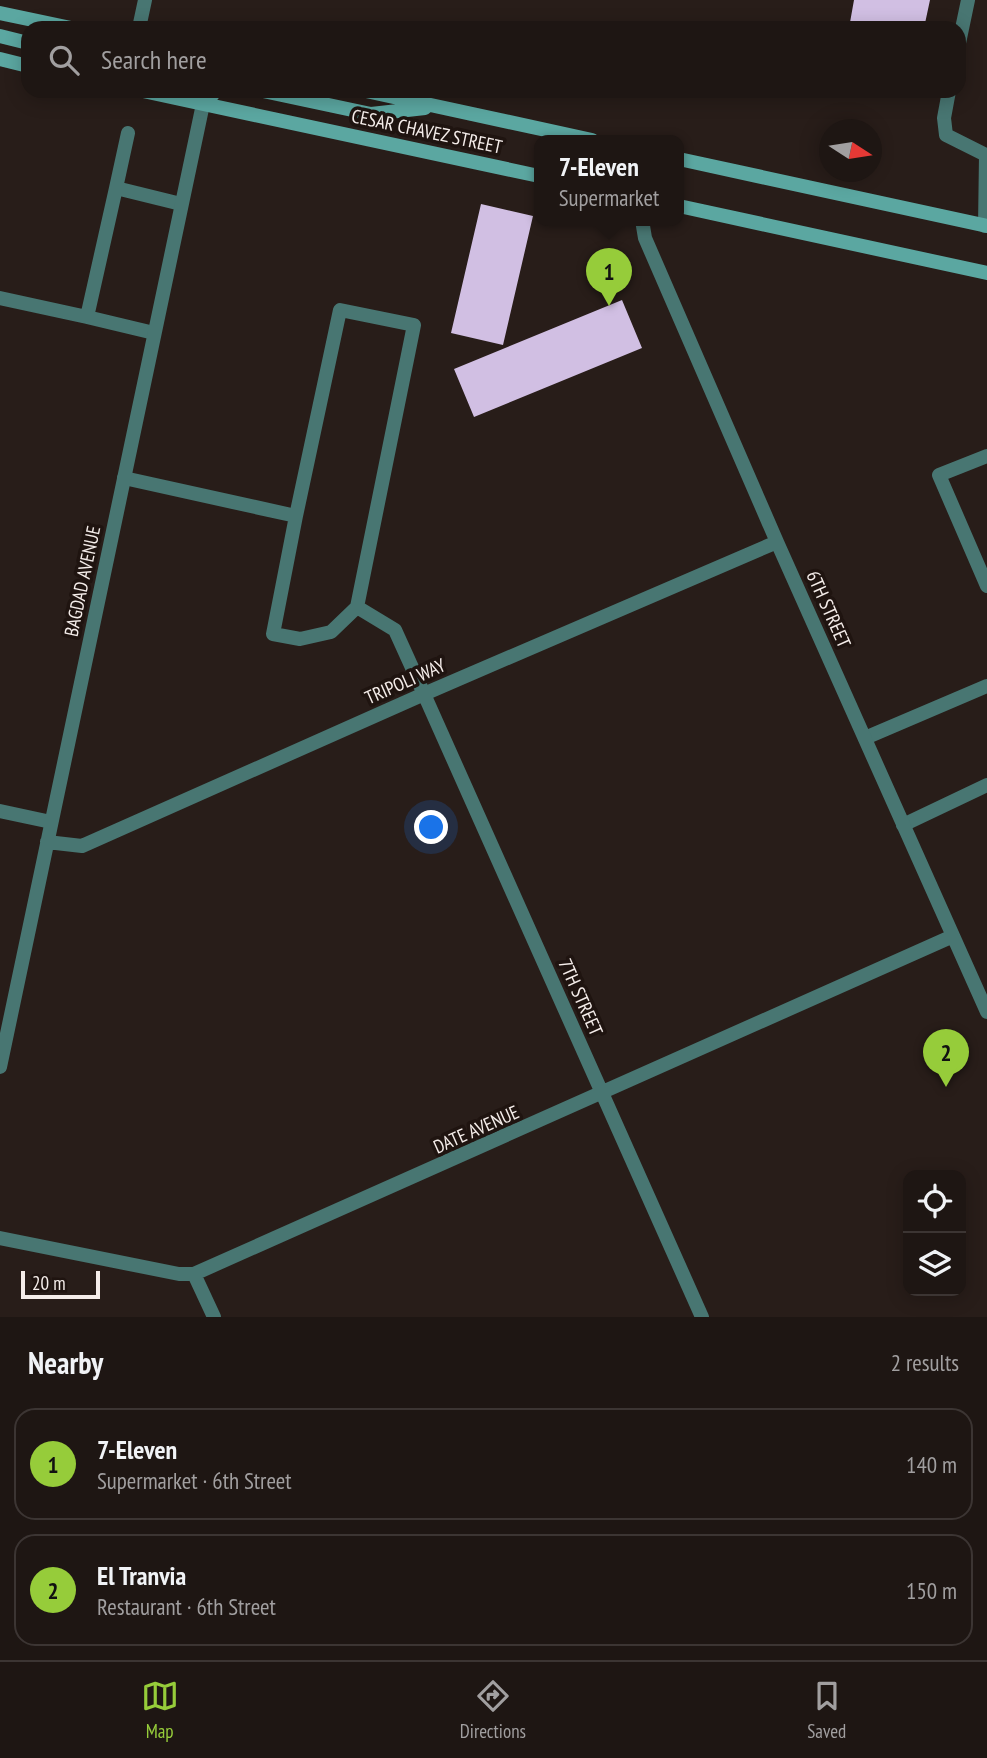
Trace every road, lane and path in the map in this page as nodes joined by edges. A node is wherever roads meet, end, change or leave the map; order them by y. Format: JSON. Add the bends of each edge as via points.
{"nodes":[{"id":1,"x":145,"y":0,"type":"edge"},
{"id":2,"x":968,"y":0,"type":"edge"},
{"id":3,"x":0,"y":13,"type":"edge"},
{"id":4,"x":38,"y":21,"type":"edge"},
{"id":5,"x":140,"y":21,"type":"edge"},
{"id":6,"x":964,"y":21,"type":"edge"},
{"id":7,"x":0,"y":36,"type":"edge"},
{"id":8,"x":21,"y":41,"type":"edge"},
{"id":9,"x":0,"y":60,"type":"edge"},
{"id":10,"x":21,"y":64,"type":"edge"},
{"id":11,"x":175,"y":98,"type":"edge"},
{"id":12,"x":209,"y":98,"type":"edge"},
{"id":13,"x":296,"y":98,"type":"edge"},
{"id":14,"x":399,"y":98,"type":"edge"},
{"id":15,"x":948,"y":98,"type":"edge"},
{"id":16,"x":203,"y":104,"type":"junction"},
{"id":17,"x":437,"y":106,"type":"junction"},
{"id":18,"x":128,"y":133,"type":"dead end"},
{"id":19,"x":569,"y":135,"type":"edge"},
{"id":20,"x":684,"y":160,"type":"edge"},
{"id":21,"x":534,"y":175,"type":"edge"},
{"id":22,"x":116,"y":188,"type":"junction"},
{"id":23,"x":181,"y":204,"type":"junction"},
{"id":24,"x":684,"y":207,"type":"edge"},
{"id":25,"x":643,"y":226,"type":"edge"},
{"id":26,"x":986,"y":226,"type":"edge"},
{"id":27,"x":987,"y":272,"type":"edge"},
{"id":28,"x":0,"y":299,"type":"edge"},
{"id":29,"x":87,"y":317,"type":"junction"},
{"id":30,"x":154,"y":333,"type":"junction"},
{"id":31,"x":987,"y":456,"type":"edge"},
{"id":32,"x":124,"y":478,"type":"junction"},
{"id":33,"x":296,"y":516,"type":"junction"},
{"id":34,"x":777,"y":542,"type":"junction"},
{"id":35,"x":987,"y":586,"type":"edge"},
{"id":36,"x":357,"y":607,"type":"junction"},
{"id":37,"x":987,"y":686,"type":"edge"},
{"id":38,"x":424,"y":694,"type":"junction"},
{"id":39,"x":865,"y":738,"type":"junction"},
{"id":40,"x":987,"y":785,"type":"edge"},
{"id":41,"x":0,"y":811,"type":"edge"},
{"id":42,"x":51,"y":822,"type":"junction"},
{"id":43,"x":903,"y":825,"type":"junction"},
{"id":44,"x":47,"y":842,"type":"junction"},
{"id":45,"x":953,"y":936,"type":"junction"},
{"id":46,"x":987,"y":1012,"type":"edge"},
{"id":47,"x":0,"y":1067,"type":"edge"},
{"id":48,"x":603,"y":1094,"type":"junction"},
{"id":49,"x":0,"y":1238,"type":"edge"},
{"id":50,"x":194,"y":1274,"type":"junction"},
{"id":51,"x":214,"y":1317,"type":"edge"},
{"id":52,"x":702,"y":1317,"type":"edge"}],
"edges":[{"from":1,"to":5,"type":"street"},
{"from":2,"to":6,"type":"street"},
{"from":3,"to":4,"type":"main road"},
{"from":7,"to":8,"type":"main road"},
{"from":9,"to":10,"type":"main road"},
{"from":11,"to":16,"type":"main road","name":"CESAR CHAVEZ STREET"},
{"from":12,"to":16,"type":"main road"},
{"from":13,"to":17,"type":"main road","via":[[371,114]]},
{"from":14,"to":17,"type":"main road","name":"CESAR CHAVEZ STREET"},
{"from":15,"to":26,"type":"street","via":[[946,135],[986,155]]},
{"from":16,"to":21,"type":"main road","name":"CESAR CHAVEZ STREET"},
{"from":16,"to":23,"type":"street","name":"BAGDAD AVENUE"},
{"from":17,"to":19,"type":"main road","name":"CESAR CHAVEZ STREET"},
{"from":18,"to":22,"type":"street"},
{"from":20,"to":26,"type":"main road"},
{"from":22,"to":23,"type":"street"},
{"from":22,"to":29,"type":"street"},
{"from":23,"to":30,"type":"street","name":"BAGDAD AVENUE"},
{"from":24,"to":27,"type":"main road"},
{"from":25,"to":34,"type":"street","name":"6TH STREET"},
{"from":28,"to":29,"type":"street"},
{"from":29,"to":30,"type":"street"},
{"from":30,"to":32,"type":"street","name":"BAGDAD AVENUE"},
{"from":31,"to":35,"type":"street","via":[[939,475]]},
{"from":32,"to":33,"type":"street"},
{"from":32,"to":42,"type":"street","name":"BAGDAD AVENUE"},
{"from":33,"to":36,"type":"street","via":[[273,634],[300,639],[331,632]]},
{"from":33,"to":36,"type":"street","via":[[340,310],[414,325]]},
{"from":34,"to":38,"type":"street","name":"TRIPOLI WAY"},
{"from":34,"to":39,"type":"street","name":"6TH STREET"},
{"from":36,"to":38,"type":"street","name":"7TH STREET","via":[[395,630]]},
{"from":37,"to":39,"type":"street"},
{"from":38,"to":44,"type":"street","name":"TRIPOLI WAY","via":[[82,846]]},
{"from":38,"to":48,"type":"street","name":"7TH STREET"},
{"from":39,"to":43,"type":"street","name":"6TH STREET"},
{"from":40,"to":43,"type":"street"},
{"from":41,"to":42,"type":"street"},
{"from":42,"to":44,"type":"street","name":"BAGDAD AVENUE"},
{"from":43,"to":45,"type":"street","name":"6TH STREET"},
{"from":44,"to":47,"type":"street","name":"BAGDAD AVENUE"},
{"from":45,"to":46,"type":"street","name":"6TH STREET"},
{"from":45,"to":48,"type":"street","name":"DATE AVENUE"},
{"from":48,"to":50,"type":"street","name":"DATE AVENUE"},
{"from":48,"to":52,"type":"street","name":"7TH STREET"},
{"from":49,"to":50,"type":"street"},
{"from":50,"to":51,"type":"street"}]}
